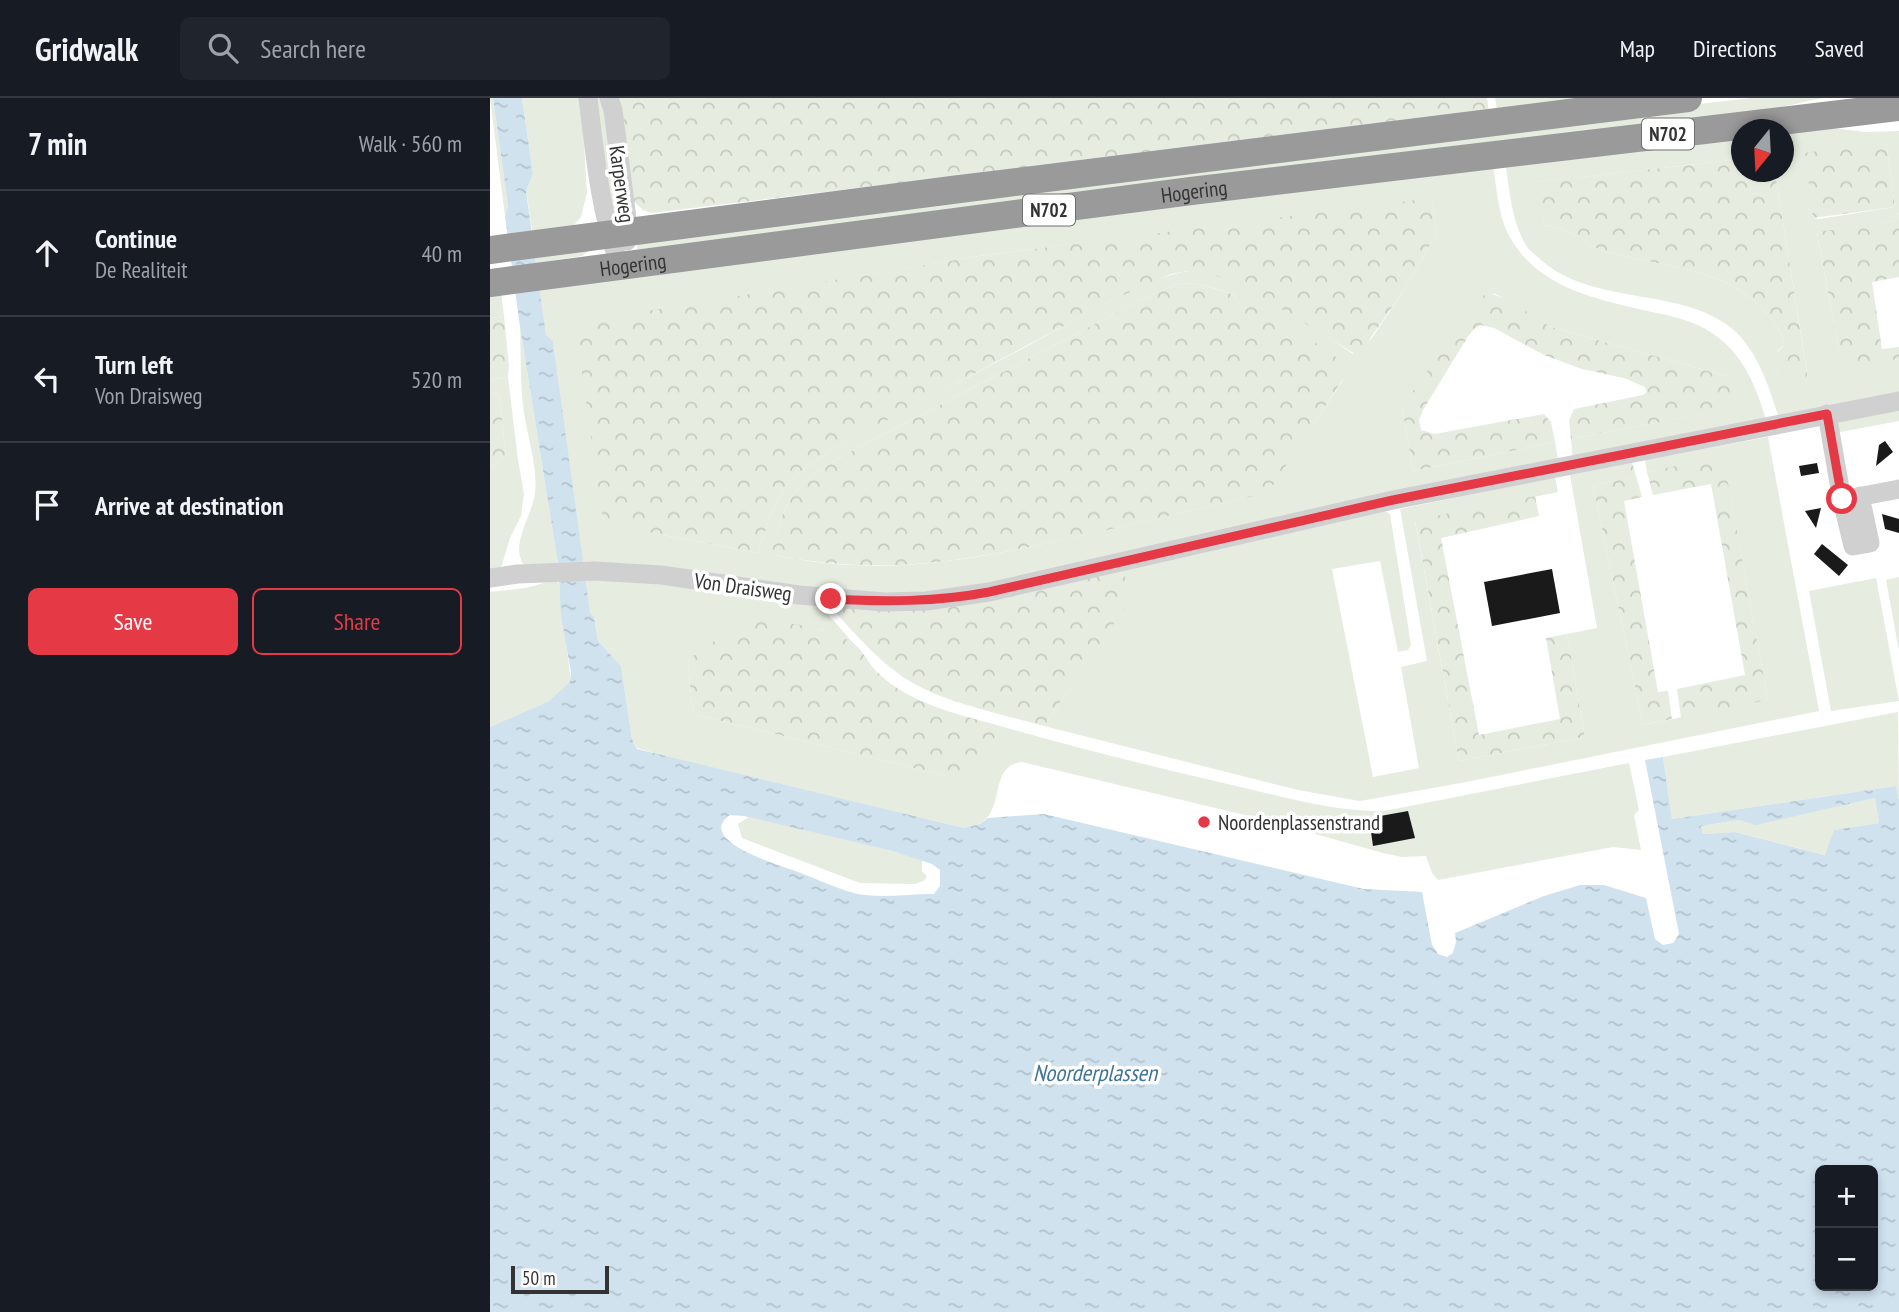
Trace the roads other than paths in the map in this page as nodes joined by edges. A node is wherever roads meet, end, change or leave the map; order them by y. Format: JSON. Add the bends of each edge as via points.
{"nodes":[{"id":1,"x":588,"y":98,"type":"edge"},
{"id":2,"x":609,"y":98,"type":"edge"},
{"id":3,"x":1688,"y":98,"type":"edge"},
{"id":4,"x":1899,"y":107,"type":"edge"},
{"id":5,"x":619,"y":235,"type":"junction"},
{"id":6,"x":491,"y":250,"type":"edge"},
{"id":7,"x":620,"y":266,"type":"junction"},
{"id":8,"x":493,"y":283,"type":"edge"},
{"id":9,"x":1899,"y":401,"type":"edge"},
{"id":10,"x":1827,"y":414,"type":"junction"},
{"id":11,"x":1899,"y":489,"type":"edge"},
{"id":12,"x":490,"y":578,"type":"edge"}],
"edges":[{"from":1,"to":5,"type":"street","name":"Karperweg","via":[[601,197]]},
{"from":2,"to":5,"type":"street","name":"Karperweg"},
{"from":3,"to":5,"type":"highway","name":"Hogering","number":"N702"},
{"from":4,"to":7,"type":"highway","name":"Hogering","number":"N702","via":[[1191,191]]},
{"from":5,"to":6,"type":"highway","name":"Hogering","number":"N702"},
{"from":5,"to":7,"type":"street","name":"Karperweg"},
{"from":7,"to":8,"type":"highway","name":"Hogering","number":"N702"},
{"from":9,"to":10,"type":"street","name":"Von Draisweg"},
{"from":10,"to":11,"type":"street","via":[[1851,498]]},
{"from":10,"to":12,"type":"street","name":"Von Draisweg","via":[[1393,500],[954,598],[831,599],[661,575],[594,571]]}]}
